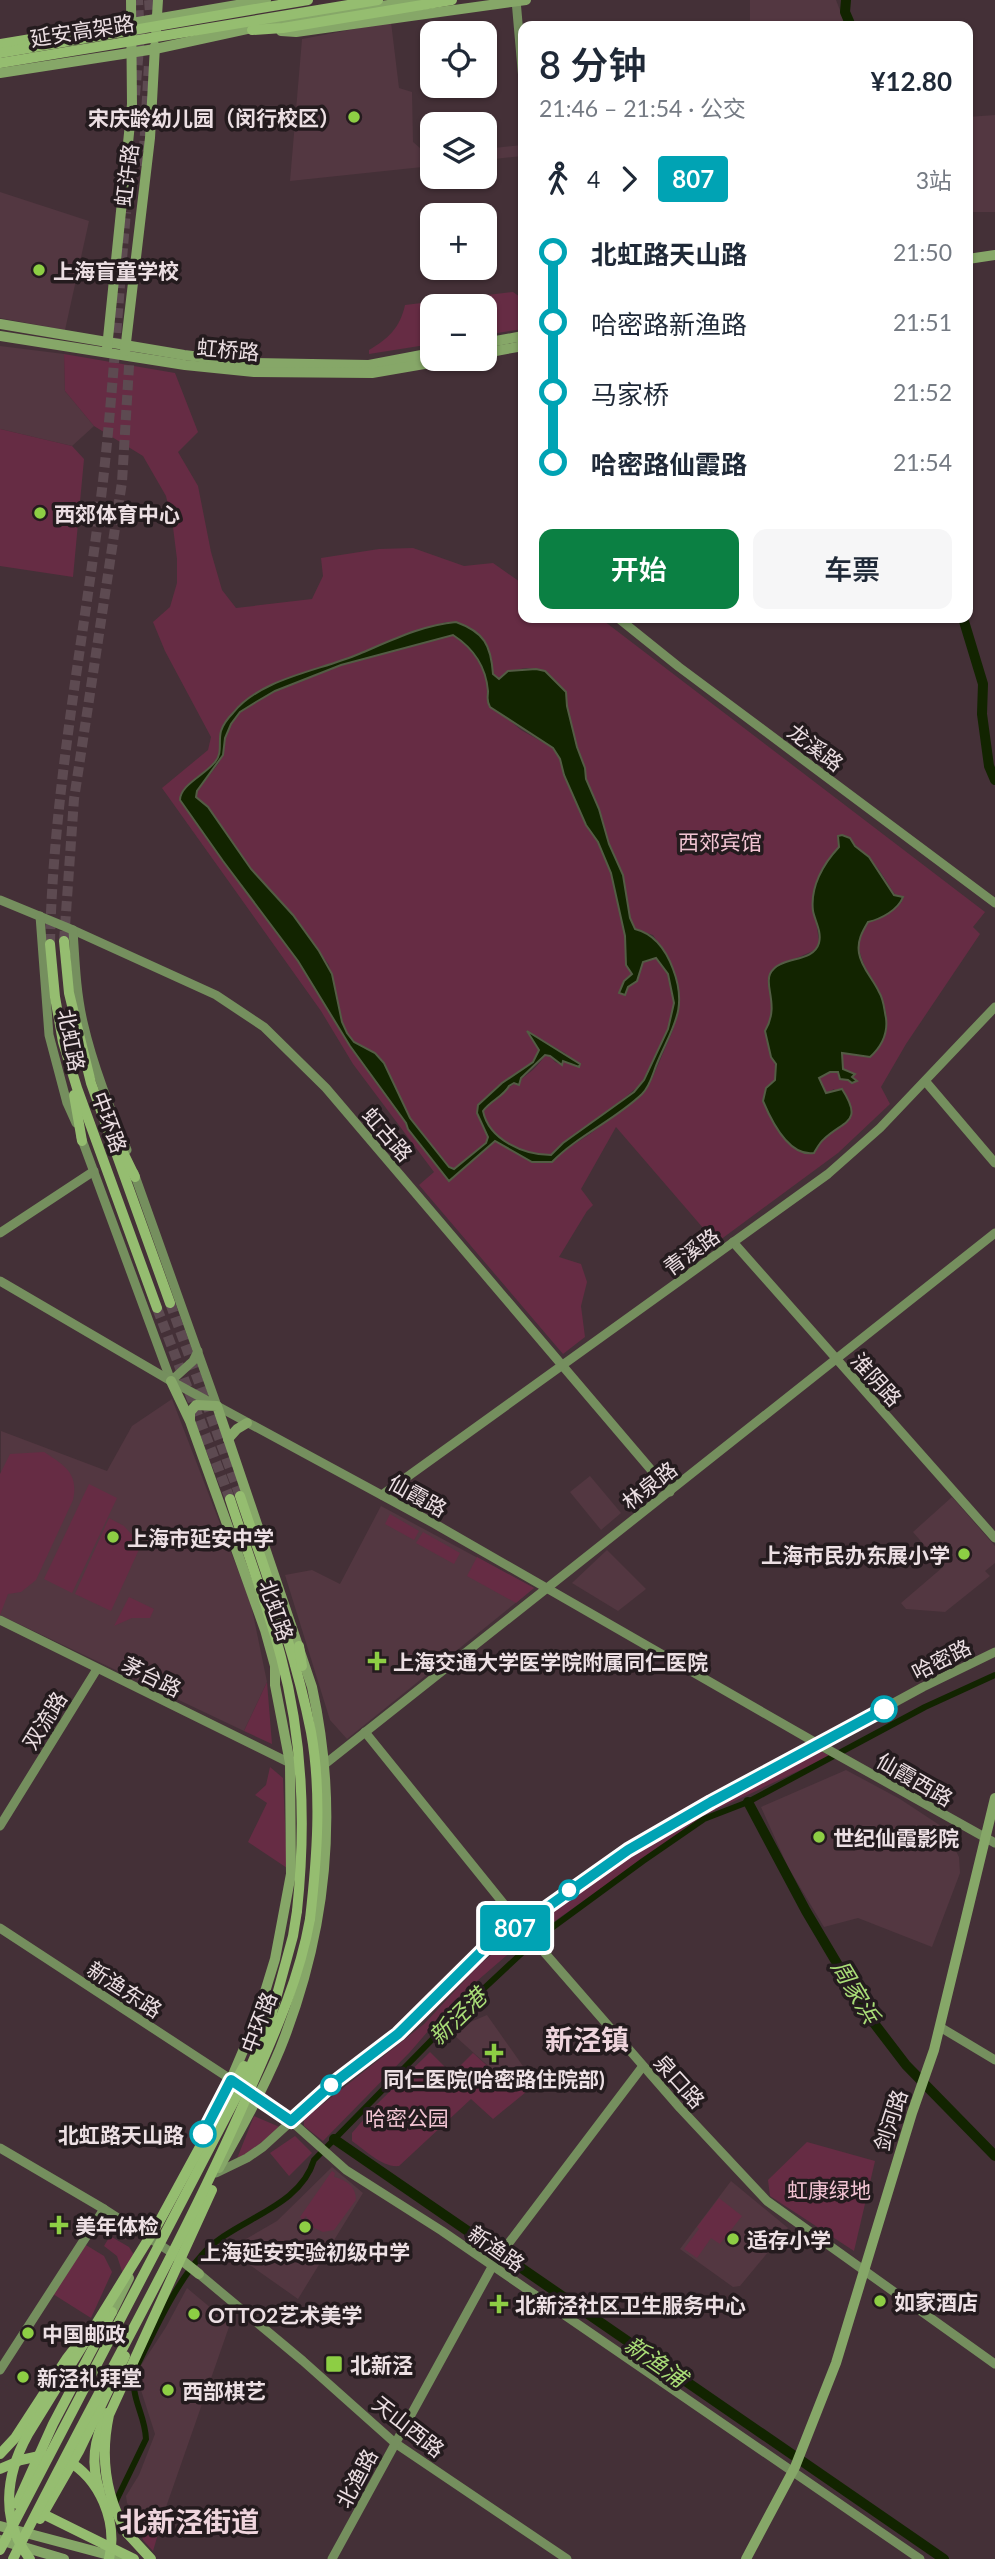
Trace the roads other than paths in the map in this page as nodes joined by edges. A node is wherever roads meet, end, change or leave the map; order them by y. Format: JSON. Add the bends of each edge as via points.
{"nodes":[{"id":1,"x":131,"y":0,"type":"edge"},
{"id":2,"x":158,"y":0,"type":"edge"},
{"id":3,"x":266,"y":0,"type":"edge"},
{"id":4,"x":308,"y":0,"type":"edge"},
{"id":5,"x":378,"y":0,"type":"edge"},
{"id":6,"x":419,"y":0,"type":"edge"},
{"id":7,"x":452,"y":0,"type":"edge"},
{"id":8,"x":520,"y":0,"type":"edge"},
{"id":9,"x":157,"y":20,"type":"junction"},
{"id":10,"x":521,"y":21,"type":"edge"},
{"id":11,"x":133,"y":23,"type":"junction"},
{"id":12,"x":252,"y":30,"type":"junction"},
{"id":13,"x":67,"y":33,"type":"junction"},
{"id":14,"x":0,"y":47,"type":"edge"},
{"id":15,"x":155,"y":49,"type":"junction"},
{"id":16,"x":133,"y":53,"type":"junction"},
{"id":17,"x":0,"y":63,"type":"edge"},
{"id":18,"x":0,"y":74,"type":"edge"},
{"id":19,"x":995,"y":255,"type":"edge"},
{"id":20,"x":973,"y":260,"type":"edge"},
{"id":21,"x":973,"y":261,"type":"edge"},
{"id":22,"x":995,"y":261,"type":"edge"},
{"id":23,"x":0,"y":324,"type":"edge"},
{"id":24,"x":0,"y":335,"type":"edge"},
{"id":25,"x":518,"y":337,"type":"edge"},
{"id":26,"x":497,"y":341,"type":"edge"},
{"id":27,"x":108,"y":347,"type":"junction"},
{"id":28,"x":518,"y":347,"type":"edge"},
{"id":29,"x":125,"y":349,"type":"junction"},
{"id":30,"x":497,"y":351,"type":"edge"},
{"id":31,"x":420,"y":355,"type":"edge"},
{"id":32,"x":420,"y":365,"type":"edge"},
{"id":33,"x":624,"y":623,"type":"edge"},
{"id":34,"x":0,"y":900,"type":"edge"},
{"id":35,"x":995,"y":903,"type":"edge"},
{"id":36,"x":40,"y":916,"type":"junction"},
{"id":37,"x":74,"y":930,"type":"junction"},
{"id":38,"x":64,"y":941,"type":"tunnel mouth"},
{"id":39,"x":50,"y":944,"type":"tunnel mouth"},
{"id":40,"x":995,"y":1007,"type":"edge"},
{"id":41,"x":66,"y":1051,"type":"junction"},
{"id":42,"x":926,"y":1082,"type":"junction"},
{"id":43,"x":94,"y":1093,"type":"junction"},
{"id":44,"x":82,"y":1141,"type":"junction"},
{"id":45,"x":995,"y":1163,"type":"edge"},
{"id":46,"x":94,"y":1171,"type":"junction"},
{"id":47,"x":135,"y":1177,"type":"junction"},
{"id":48,"x":0,"y":1233,"type":"edge"},
{"id":49,"x":995,"y":1233,"type":"edge"},
{"id":50,"x":733,"y":1242,"type":"junction"},
{"id":51,"x":0,"y":1281,"type":"edge"},
{"id":52,"x":170,"y":1303,"type":"tunnel mouth"},
{"id":53,"x":157,"y":1308,"type":"tunnel mouth"},
{"id":54,"x":198,"y":1351,"type":"junction"},
{"id":55,"x":836,"y":1359,"type":"junction"},
{"id":56,"x":562,"y":1364,"type":"junction"},
{"id":57,"x":171,"y":1381,"type":"junction"},
{"id":58,"x":217,"y":1406,"type":"junction"},
{"id":59,"x":188,"y":1417,"type":"junction"},
{"id":60,"x":247,"y":1423,"type":"junction"},
{"id":61,"x":228,"y":1439,"type":"junction"},
{"id":62,"x":670,"y":1492,"type":"junction"},
{"id":63,"x":382,"y":1495,"type":"junction"},
{"id":64,"x":995,"y":1538,"type":"edge"},
{"id":65,"x":547,"y":1588,"type":"junction"},
{"id":66,"x":0,"y":1620,"type":"edge"},
{"id":67,"x":299,"y":1646,"type":"junction"},
{"id":68,"x":995,"y":1652,"type":"edge"},
{"id":69,"x":97,"y":1669,"type":"junction"},
{"id":70,"x":365,"y":1732,"type":"junction"},
{"id":71,"x":311,"y":1734,"type":"junction"},
{"id":72,"x":818,"y":1744,"type":"junction"},
{"id":73,"x":290,"y":1763,"type":"junction"},
{"id":74,"x":325,"y":1765,"type":"junction"},
{"id":75,"x":995,"y":1798,"type":"edge"},
{"id":76,"x":0,"y":1826,"type":"edge"},
{"id":77,"x":985,"y":1839,"type":"junction"},
{"id":78,"x":995,"y":1843,"type":"edge"},
{"id":79,"x":523,"y":1927,"type":"junction"},
{"id":80,"x":0,"y":1928,"type":"edge"},
{"id":81,"x":293,"y":1936,"type":"junction"},
{"id":82,"x":940,"y":2027,"type":"junction"},
{"id":83,"x":995,"y":2060,"type":"edge"},
{"id":84,"x":643,"y":2066,"type":"junction"},
{"id":85,"x":231,"y":2080,"type":"junction"},
{"id":86,"x":257,"y":2097,"type":"junction"},
{"id":87,"x":291,"y":2121,"type":"junction"},
{"id":88,"x":0,"y":2148,"type":"edge"},
{"id":89,"x":222,"y":2157,"type":"junction"},
{"id":90,"x":216,"y":2173,"type":"junction"},
{"id":91,"x":104,"y":2209,"type":"junction"},
{"id":92,"x":150,"y":2238,"type":"junction"},
{"id":93,"x":174,"y":2254,"type":"junction"},
{"id":94,"x":494,"y":2263,"type":"junction"},
{"id":95,"x":863,"y":2271,"type":"junction"},
{"id":96,"x":199,"y":2274,"type":"joint"},
{"id":97,"x":159,"y":2284,"type":"joint"},
{"id":98,"x":108,"y":2312,"type":"junction"},
{"id":99,"x":995,"y":2364,"type":"edge"},
{"id":100,"x":0,"y":2370,"type":"edge"},
{"id":101,"x":115,"y":2397,"type":"junction"},
{"id":102,"x":395,"y":2443,"type":"junction"},
{"id":103,"x":0,"y":2454,"type":"edge"},
{"id":104,"x":0,"y":2469,"type":"edge"},
{"id":105,"x":793,"y":2472,"type":"junction"},
{"id":106,"x":0,"y":2501,"type":"edge"},
{"id":107,"x":104,"y":2504,"type":"junction"},
{"id":108,"x":0,"y":2525,"type":"edge"},
{"id":109,"x":2,"y":2545,"type":"edge"},
{"id":110,"x":13,"y":2559,"type":"edge"},
{"id":111,"x":30,"y":2559,"type":"edge"},
{"id":112,"x":64,"y":2559,"type":"edge"},
{"id":113,"x":109,"y":2559,"type":"edge"},
{"id":114,"x":124,"y":2559,"type":"edge"},
{"id":115,"x":134,"y":2559,"type":"edge"},
{"id":116,"x":151,"y":2559,"type":"edge"},
{"id":117,"x":332,"y":2559,"type":"edge"},
{"id":118,"x":567,"y":2559,"type":"edge"},
{"id":119,"x":746,"y":2559,"type":"edge"},
{"id":120,"x":920,"y":2559,"type":"edge"}],
"edges":[{"from":1,"to":11,"type":"main road","name":"虹许路"},
{"from":2,"to":9,"type":"main road","name":"虹许路"},
{"from":3,"to":9,"type":"main road"},
{"from":4,"to":14,"type":"highway","name":"延安高架路","bridge":true},
{"from":5,"to":17,"type":"highway","name":"延安高架路","bridge":true},
{"from":6,"to":12,"type":"main road"},
{"from":7,"to":12,"type":"highway"},
{"from":8,"to":10,"type":"street"},
{"from":8,"to":12,"type":"main road","via":[[296,32]]},
{"from":9,"to":11,"type":"main road"},
{"from":9,"to":15,"type":"main road","name":"虹许路"},
{"from":11,"to":13,"type":"main road"},
{"from":11,"to":16,"type":"main road","name":"虹许路"},
{"from":12,"to":15,"type":"main road"},
{"from":13,"to":14,"type":"main road"},
{"from":13,"to":14,"type":"highway"},
{"from":15,"to":16,"type":"main road"},
{"from":15,"to":29,"type":"main road","name":"虹许路","via":[[150,138]]},
{"from":16,"to":18,"type":"main road"},
{"from":16,"to":27,"type":"main road","name":"虹许路","via":[[128,163]]},
{"from":19,"to":20,"type":"main road"},
{"from":21,"to":22,"type":"main road"},
{"from":23,"to":27,"type":"main road","name":"虹桥路"},
{"from":24,"to":27,"type":"main road","name":"虹桥路"},
{"from":25,"to":26,"type":"main road"},
{"from":27,"to":29,"type":"main road","name":"虹桥路"},
{"from":28,"to":30,"type":"main road"},
{"from":29,"to":31,"type":"main road","name":"虹桥路","via":[[263,363],[369,365]]},
{"from":29,"to":32,"type":"main road","name":"虹桥路","via":[[185,365],[254,372],[372,373]]},
{"from":33,"to":35,"type":"street","name":"龙溪路"},
{"from":34,"to":36,"type":"street","name":"虹古路"},
{"from":36,"to":37,"type":"street","name":"虹古路"},
{"from":36,"to":44,"type":"street","name":"北虹路","via":[[49,1035]]},
{"from":37,"to":47,"type":"street","name":"北虹路","via":[[82,1019]]},
{"from":37,"to":56,"type":"street","name":"虹古路","via":[[216,995],[280,1042],[326,1088]]},
{"from":38,"to":43,"type":"highway","name":"中环路","via":[[69,993]]},
{"from":39,"to":41,"type":"highway","name":"中环路"},
{"from":40,"to":42,"type":"street","name":"青溪路"},
{"from":41,"to":44,"type":"highway"},
{"from":41,"to":53,"type":"highway","name":"中环路"},
{"from":42,"to":45,"type":"street"},
{"from":42,"to":50,"type":"street","name":"青溪路","via":[[847,1158]]},
{"from":43,"to":47,"type":"highway"},
{"from":43,"to":52,"type":"highway","name":"中环路"},
{"from":44,"to":46,"type":"street","name":"北虹路"},
{"from":46,"to":48,"type":"street"},
{"from":46,"to":57,"type":"street","name":"北虹路"},
{"from":47,"to":54,"type":"street","name":"北虹路"},
{"from":49,"to":55,"type":"street","name":"林泉路"},
{"from":50,"to":55,"type":"street","name":"淮阴路"},
{"from":50,"to":56,"type":"street","name":"青溪路"},
{"from":51,"to":57,"type":"street","name":"仙霞路"},
{"from":54,"to":57,"type":"street","via":[[186,1370]]},
{"from":54,"to":58,"type":"street","name":"北虹路"},
{"from":55,"to":62,"type":"street","name":"林泉路"},
{"from":55,"to":64,"type":"street","name":"淮阴路"},
{"from":56,"to":62,"type":"street","name":"虹古路"},
{"from":56,"to":63,"type":"street","name":"青溪路"},
{"from":57,"to":58,"type":"street","name":"仙霞路"},
{"from":57,"to":59,"type":"main road","name":"北虹路"},
{"from":58,"to":59,"type":"main road","via":[[197,1405]]},
{"from":58,"to":60,"type":"street","name":"仙霞路"},
{"from":58,"to":61,"type":"main road","name":"北虹路"},
{"from":59,"to":73,"type":"main road","name":"北虹路","via":[[265,1630]]},
{"from":60,"to":61,"type":"main road"},
{"from":60,"to":63,"type":"street","name":"仙霞路"},
{"from":61,"to":67,"type":"main road","name":"北虹路"},
{"from":62,"to":65,"type":"street","name":"林泉路"},
{"from":63,"to":65,"type":"street","name":"仙霞路"},
{"from":65,"to":70,"type":"street","name":"林泉路"},
{"from":65,"to":72,"type":"street","name":"仙霞路"},
{"from":66,"to":69,"type":"street","name":"茅台路"},
{"from":67,"to":71,"type":"highway"},
{"from":67,"to":74,"type":"main road","name":"北虹路","via":[[319,1720]]},
{"from":68,"to":72,"type":"street","name":"哈密路"},
{"from":69,"to":73,"type":"street","name":"茅台路"},
{"from":69,"to":76,"type":"street","name":"双流路"},
{"from":70,"to":74,"type":"street","name":"林泉路"},
{"from":70,"to":79,"type":"street","name":"泉口路"},
{"from":71,"to":81,"type":"highway","name":"中环路","bridge":true,"via":[[293,1655],[235,1497],[281,1657],[297,1740],[302,1870]]},
{"from":71,"to":89,"type":"highway","name":"中环路","bridge":true,"via":[[317,1794],[316,1871],[306,1946],[277,2032]]},
{"from":72,"to":77,"type":"street","name":"仙霞西路"},
{"from":72,"to":79,"type":"street","name":"哈密路","via":[[628,1850]]},
{"from":73,"to":85,"type":"main road","name":"北虹路","via":[[291,1874],[280,1934],[257,2018]]},
{"from":74,"to":86,"type":"main road","name":"北虹路","via":[[327,1837],[316,1929],[294,2013]]},
{"from":75,"to":77,"type":"main road","name":"剑河路"},
{"from":77,"to":78,"type":"street","name":"仙霞西路"},
{"from":77,"to":82,"type":"main road","name":"剑河路"},
{"from":79,"to":84,"type":"street","name":"泉口路"},
{"from":79,"to":87,"type":"street","name":"哈密路","via":[[496,1937],[398,2034]]},
{"from":80,"to":85,"type":"street","name":"新渔东路"},
{"from":81,"to":98,"type":"highway","bridge":true,"via":[[242,2071]]},
{"from":81,"to":109,"type":"highway","name":"中环路","bridge":true,"via":[[269,2024],[243,2084]]},
{"from":82,"to":83,"type":"street"},
{"from":82,"to":95,"type":"main road","name":"剑河路"},
{"from":84,"to":94,"type":"street","name":"北渔路"},
{"from":84,"to":95,"type":"street","name":"泉口路","via":[[768,2201]]},
{"from":85,"to":86,"type":"street","name":"新渔路"},
{"from":85,"to":92,"type":"main road","name":"北虹路"},
{"from":86,"to":87,"type":"street","name":"新渔路"},
{"from":86,"to":90,"type":"main road","name":"北虹路"},
{"from":87,"to":90,"type":"street","name":"哈密路","via":[[247,2158]]},
{"from":87,"to":94,"type":"street","name":"新渔路","via":[[362,2182]]},
{"from":88,"to":91,"type":"street"},
{"from":89,"to":101,"type":"highway","bridge":true,"via":[[212,2190]]},
{"from":89,"to":110,"type":"highway","name":"中环路","bridge":true},
{"from":90,"to":93,"type":"main road","name":"北虹路"},
{"from":91,"to":92,"type":"street"},
{"from":91,"to":100,"type":"street"},
{"from":92,"to":93,"type":"street"},
{"from":92,"to":98,"type":"main road","name":"北虹路"},
{"from":93,"to":96,"type":"main road","name":"天山西路"},
{"from":93,"to":97,"type":"main road","name":"北虹路"},
{"from":94,"to":102,"type":"street","name":"北渔路"},
{"from":94,"to":105,"type":"street","name":"新渔路"},
{"from":95,"to":99,"type":"street","name":"泉口路"},
{"from":95,"to":105,"type":"main road","name":"剑河路","via":[[836,2363]]},
{"from":96,"to":102,"type":"street","name":"天山西路"},
{"from":97,"to":110,"type":"highway","bridge":true,"via":[[79,2451]]},
{"from":98,"to":103,"type":"highway","bridge":true,"via":[[67,2358]]},
{"from":98,"to":109,"type":"highway","bridge":true,"via":[[53,2424]]},
{"from":98,"to":111,"type":"highway","bridge":true,"via":[[9,2470],[4,2495],[6,2525]]},
{"from":101,"to":107,"type":"highway","bridge":true,"via":[[94,2450],[94,2475]]},
{"from":101,"to":116,"type":"highway","bridge":true,"via":[[105,2430],[107,2483],[121,2522]]},
{"from":102,"to":117,"type":"street","name":"北渔路"},
{"from":102,"to":118,"type":"street","name":"天山西路"},
{"from":104,"to":107,"type":"highway","bridge":true,"via":[[35,2456],[56,2456],[89,2476]]},
{"from":105,"to":119,"type":"main road","name":"剑河路"},
{"from":105,"to":120,"type":"street","name":"新渔路"},
{"from":106,"to":115,"type":"highway","bridge":true,"via":[[43,2514]]},
{"from":107,"to":113,"type":"highway","bridge":true,"via":[[111,2532]]},
{"from":108,"to":114,"type":"main road"},
{"from":108,"to":114,"type":"highway","bridge":true,"via":[[47,2524]]},
{"from":109,"to":112,"type":"main road"}]}
